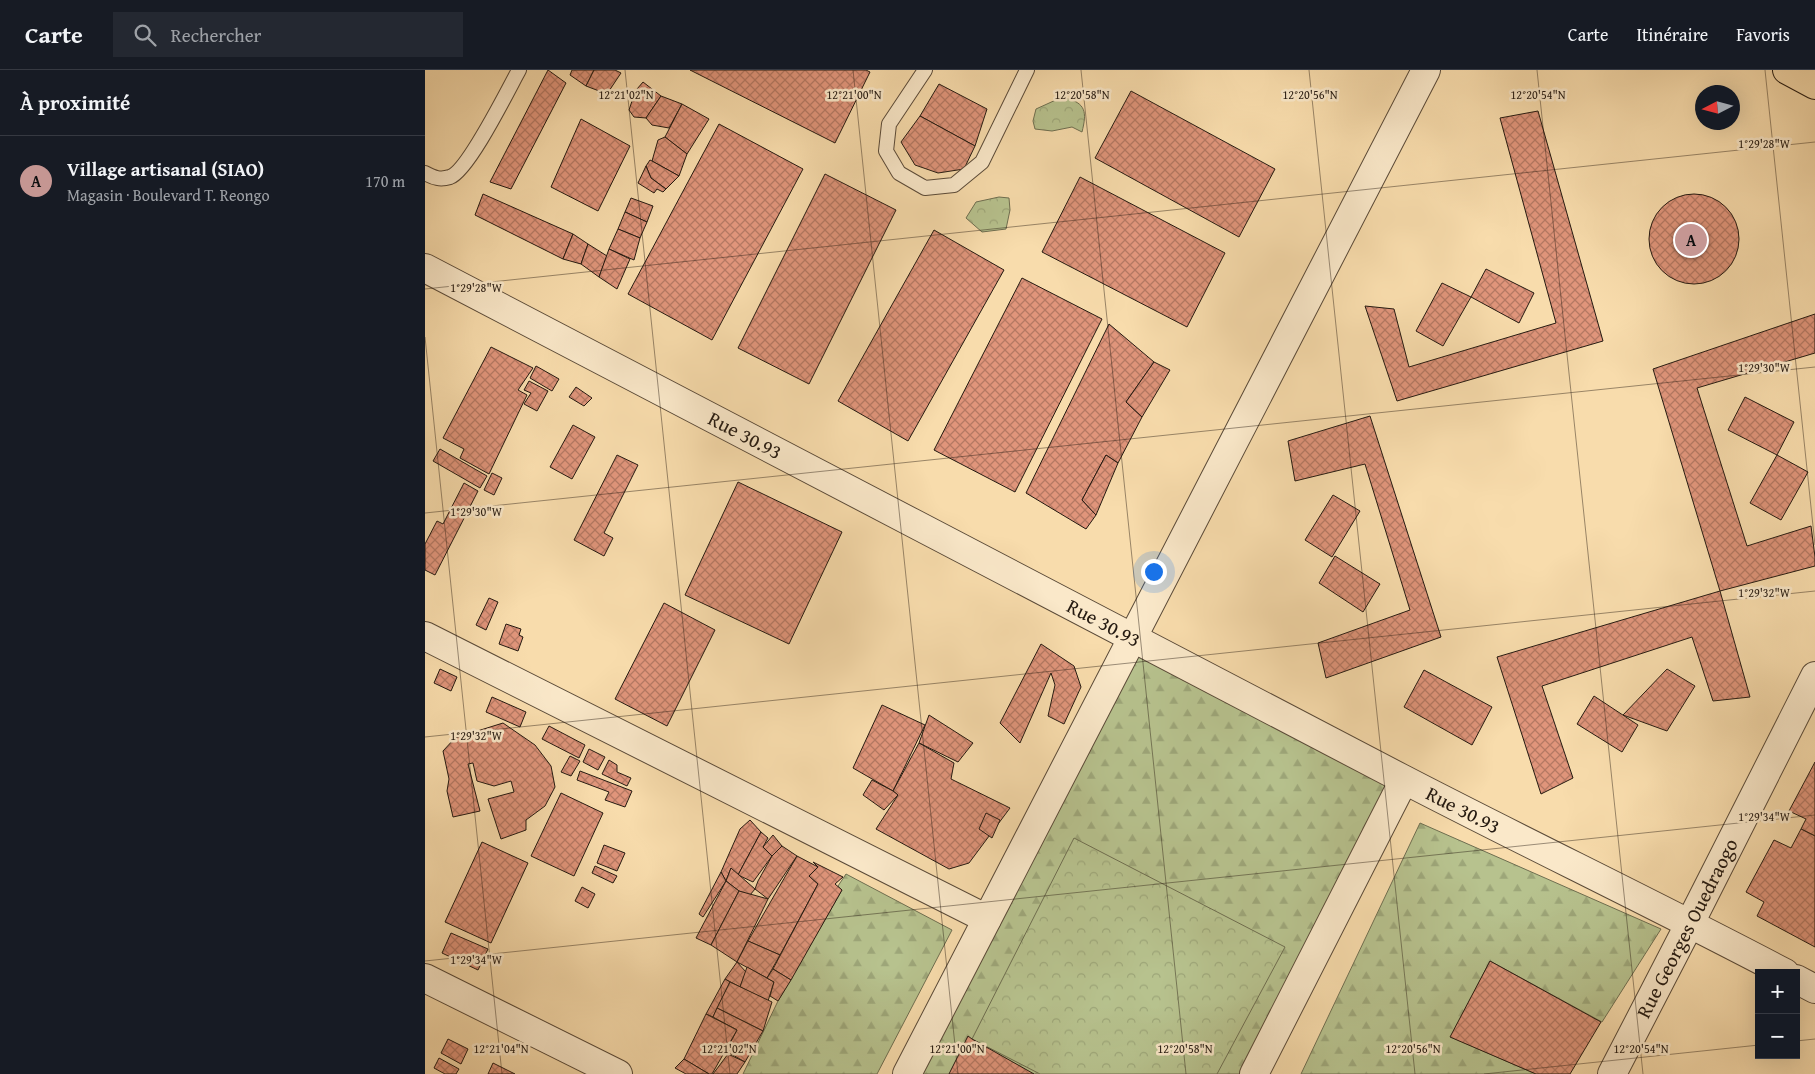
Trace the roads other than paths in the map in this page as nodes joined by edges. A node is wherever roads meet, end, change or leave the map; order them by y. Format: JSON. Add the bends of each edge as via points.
{"nodes":[{"id":1,"x":519,"y":70,"type":"edge"},
{"id":2,"x":925,"y":70,"type":"edge"},
{"id":3,"x":1027,"y":70,"type":"edge"},
{"id":4,"x":1426,"y":70,"type":"edge"},
{"id":5,"x":1787,"y":70,"type":"edge"},
{"id":6,"x":1815,"y":85,"type":"edge"},
{"id":7,"x":425,"y":173,"type":"edge"},
{"id":8,"x":425,"y":268,"type":"edge"},
{"id":9,"x":425,"y":636,"type":"edge"},
{"id":10,"x":1133,"y":637,"type":"junction"},
{"id":11,"x":1815,"y":676,"type":"edge"},
{"id":12,"x":1405,"y":780,"type":"junction"},
{"id":13,"x":987,"y":919,"type":"junction"},
{"id":14,"x":1690,"y":923,"type":"junction"},
{"id":15,"x":1777,"y":969,"type":"edge"},
{"id":16,"x":425,"y":978,"type":"edge"},
{"id":17,"x":1800,"y":981,"type":"edge"},
{"id":18,"x":1815,"y":988,"type":"edge"},
{"id":19,"x":618,"y":1074,"type":"edge"},
{"id":20,"x":907,"y":1074,"type":"edge"},
{"id":21,"x":1254,"y":1074,"type":"edge"},
{"id":22,"x":1612,"y":1074,"type":"edge"}],
"edges":[{"from":1,"to":7,"type":"lane","via":[[468,161],[452,176],[435,179]]},
{"from":2,"to":3,"type":"lane","via":[[889,124],[886,151],[899,173],[925,188],[955,185],[982,162]]},
{"from":4,"to":10,"type":"street"},
{"from":5,"to":6,"type":"main road"},
{"from":8,"to":10,"type":"street","name":"Rue 30.93"},
{"from":9,"to":13,"type":"street"},
{"from":10,"to":12,"type":"street","name":"Rue 30.93"},
{"from":10,"to":13,"type":"street"},
{"from":11,"to":14,"type":"street","name":"Rue Georges Ouedraogo"},
{"from":12,"to":14,"type":"street","name":"Rue 30.93"},
{"from":12,"to":21,"type":"street"},
{"from":13,"to":20,"type":"street"},
{"from":14,"to":15,"type":"street","name":"Rue 30.93"},
{"from":14,"to":22,"type":"street","name":"Rue Georges Ouedraogo"},
{"from":16,"to":19,"type":"street"},
{"from":17,"to":18,"type":"street"}]}
